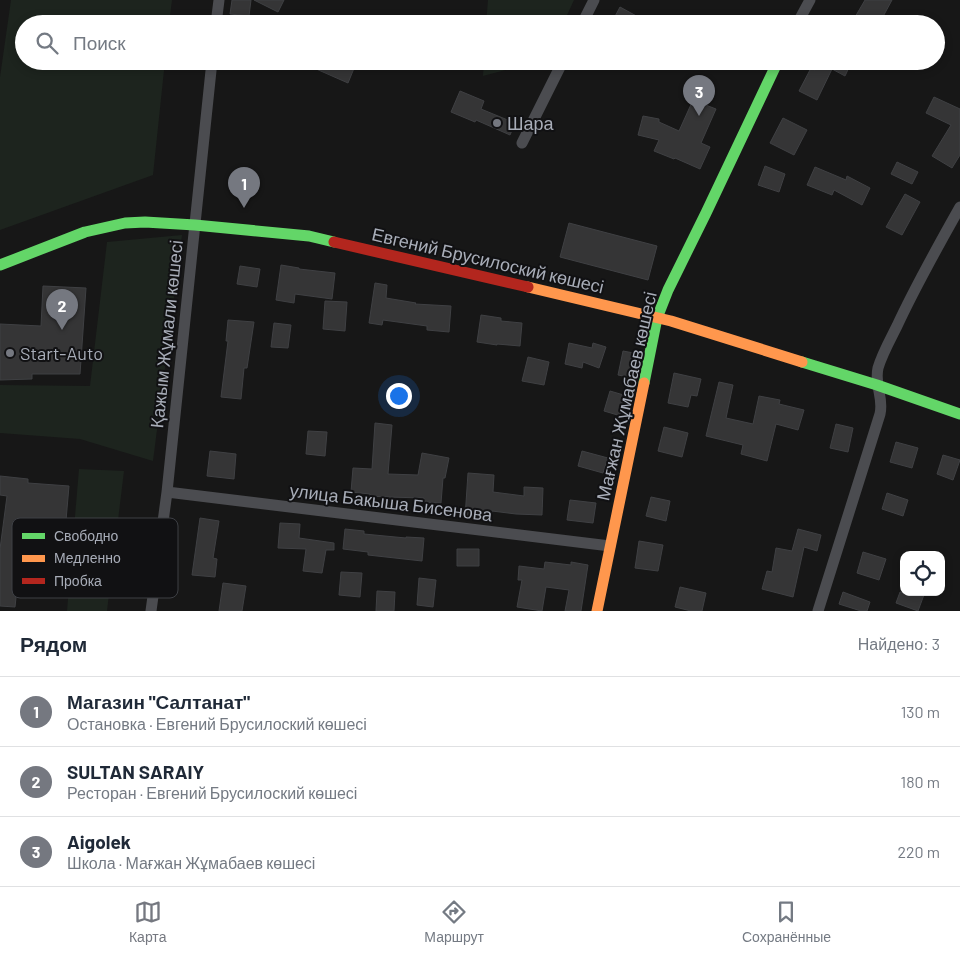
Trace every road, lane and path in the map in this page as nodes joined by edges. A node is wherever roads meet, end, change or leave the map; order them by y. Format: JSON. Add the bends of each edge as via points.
{"nodes":[{"id":1,"x":219,"y":0,"type":"edge"},
{"id":2,"x":594,"y":0,"type":"edge"},
{"id":3,"x":810,"y":0,"type":"edge"},
{"id":4,"x":217,"y":15,"type":"edge"},
{"id":5,"x":586,"y":15,"type":"edge"},
{"id":6,"x":802,"y":15,"type":"edge"},
{"id":7,"x":211,"y":70,"type":"edge"},
{"id":8,"x":558,"y":70,"type":"edge"},
{"id":9,"x":774,"y":70,"type":"edge"},
{"id":10,"x":522,"y":143,"type":"dead end"},
{"id":11,"x":960,"y":207,"type":"edge"},
{"id":12,"x":195,"y":224,"type":"junction"},
{"id":13,"x":0,"y":265,"type":"edge"},
{"id":14,"x":658,"y":318,"type":"junction"},
{"id":15,"x":877,"y":385,"type":"junction"},
{"id":16,"x":960,"y":414,"type":"edge"},
{"id":17,"x":167,"y":492,"type":"junction"},
{"id":18,"x":164,"y":518,"type":"edge"},
{"id":19,"x":610,"y":546,"type":"junction"},
{"id":20,"x":153,"y":598,"type":"edge"},
{"id":21,"x":151,"y":611,"type":"edge"},
{"id":22,"x":597,"y":611,"type":"edge"},
{"id":23,"x":818,"y":611,"type":"edge"}],
"edges":[{"from":1,"to":4,"type":"street"},
{"from":2,"to":5,"type":"street"},
{"from":3,"to":6,"type":"street"},
{"from":7,"to":12,"type":"street","name":"Қажым Жұмали көшесі"},
{"from":8,"to":10,"type":"street"},
{"from":9,"to":14,"type":"main road","name":"Мағжан Жұмабаев көшесі","via":[[670,283]]},
{"from":11,"to":15,"type":"street","via":[[880,360]]},
{"from":12,"to":13,"type":"main road","name":"Евгений Брусилоский көшесі","via":[[145,222],[104,227]]},
{"from":12,"to":14,"type":"main road","name":"Евгений Брусилоский көшесі","via":[[309,236]]},
{"from":12,"to":17,"type":"street","name":"Қажым Жұмали көшесі"},
{"from":14,"to":15,"type":"main road","name":"Евгений Брусилоский көшесі"},
{"from":14,"to":19,"type":"main road","name":"Мағжан Жұмабаев көшесі"},
{"from":15,"to":16,"type":"main road","name":"Евгений Брусилоский көшесі"},
{"from":15,"to":23,"type":"street","via":[[882,403],[880,414]]},
{"from":17,"to":18,"type":"street","name":"Қажым Жұмали көшесі"},
{"from":17,"to":19,"type":"street","name":"улица Бакыша Бисенова"},
{"from":19,"to":22,"type":"main road","name":"Мағжан Жұмабаев көшесі"},
{"from":20,"to":21,"type":"street","name":"Қажым Жұмали көшесі"}]}
